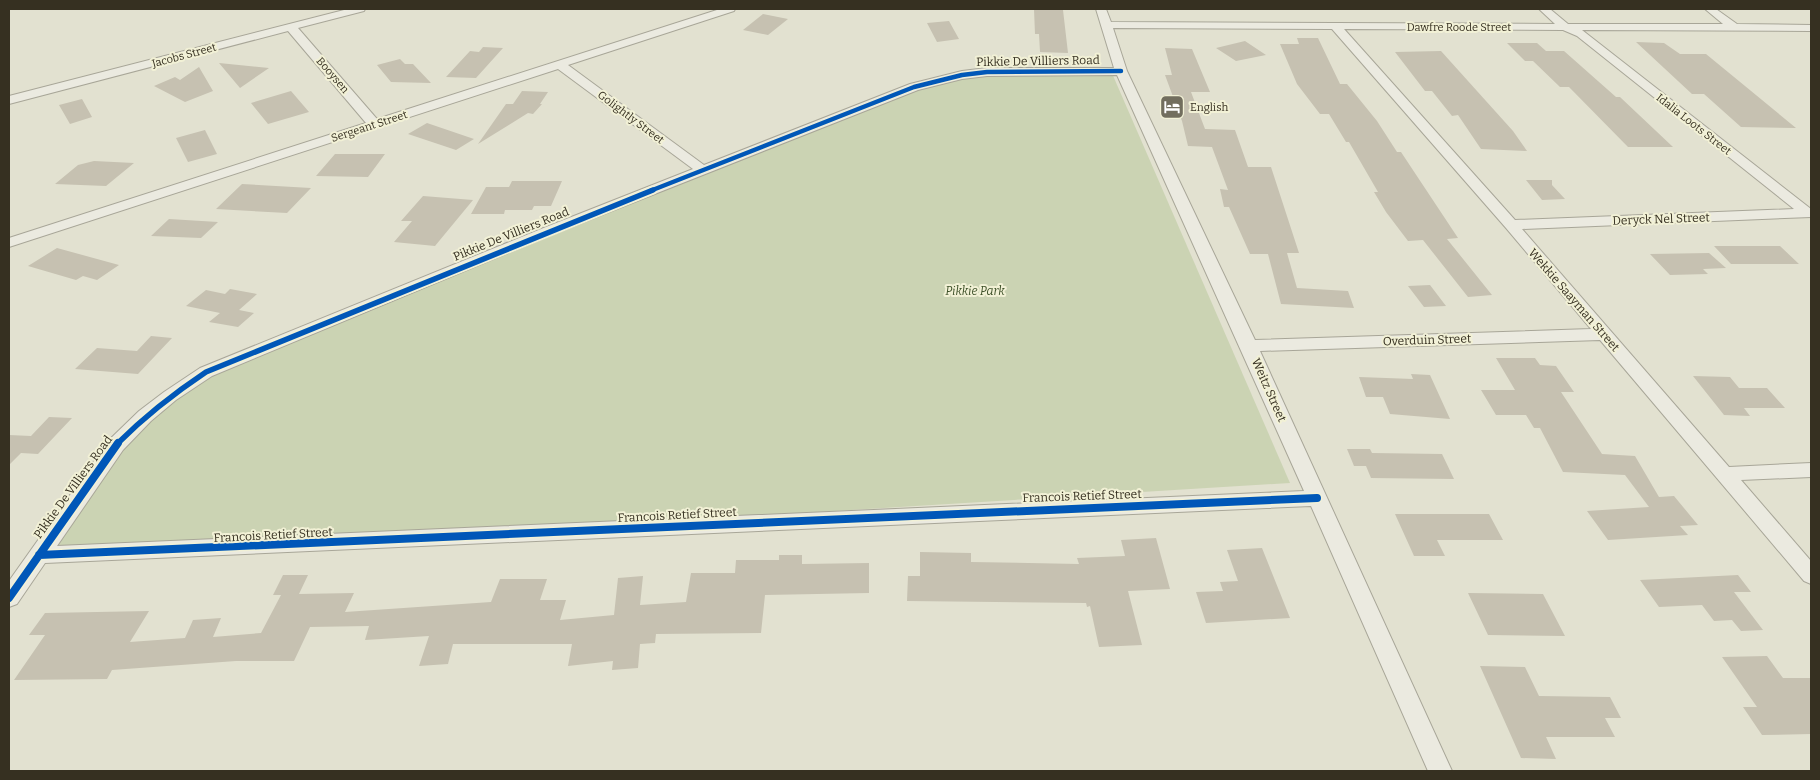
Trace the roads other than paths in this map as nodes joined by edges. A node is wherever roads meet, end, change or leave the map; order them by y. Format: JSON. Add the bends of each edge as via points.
{"nodes":[{"id":1,"x":360,"y":9,"type":"edge"},
{"id":2,"x":730,"y":9,"type":"edge"},
{"id":3,"x":1100,"y":9,"type":"edge"},
{"id":4,"x":1544,"y":9,"type":"edge"},
{"id":5,"x":1710,"y":9,"type":"edge"},
{"id":6,"x":1568,"y":15,"type":"dead end"},
{"id":7,"x":1106,"y":25,"type":"junction"},
{"id":8,"x":1335,"y":26,"type":"junction"},
{"id":9,"x":291,"y":27,"type":"junction"},
{"id":10,"x":1565,"y":27,"type":"junction"},
{"id":11,"x":1735,"y":28,"type":"junction"},
{"id":12,"x":1811,"y":28,"type":"edge"},
{"id":13,"x":1582,"y":30,"type":"junction"},
{"id":14,"x":560,"y":64,"type":"junction"},
{"id":15,"x":1121,"y":70,"type":"junction"},
{"id":16,"x":9,"y":100,"type":"edge"},
{"id":17,"x":374,"y":124,"type":"junction"},
{"id":18,"x":702,"y":170,"type":"junction"},
{"id":19,"x":1809,"y":213,"type":"edge"},
{"id":20,"x":1511,"y":225,"type":"junction"},
{"id":21,"x":9,"y":243,"type":"edge"},
{"id":22,"x":1604,"y":334,"type":"junction"},
{"id":23,"x":1250,"y":346,"type":"junction"},
{"id":24,"x":1811,"y":470,"type":"edge"},
{"id":25,"x":1726,"y":474,"type":"junction"},
{"id":26,"x":1317,"y":498,"type":"junction"},
{"id":27,"x":39,"y":555,"type":"junction"},
{"id":28,"x":1811,"y":575,"type":"edge"},
{"id":29,"x":9,"y":598,"type":"edge"},
{"id":30,"x":1440,"y":771,"type":"edge"}],
"edges":[{"from":1,"to":9,"type":"street","name":"Jacobs Street"},
{"from":2,"to":14,"type":"street","name":"Sergeant Street"},
{"from":3,"to":7,"type":"street","name":"Weitz Street"},
{"from":4,"to":10,"type":"street"},
{"from":5,"to":11,"type":"street"},
{"from":6,"to":13,"type":"street"},
{"from":7,"to":8,"type":"street","name":"Dawfre Roode Street"},
{"from":7,"to":15,"type":"street","name":"Weitz Street"},
{"from":8,"to":10,"type":"street","name":"Dawfre Roode Street"},
{"from":8,"to":20,"type":"street","name":"Wekkie Saayman Street"},
{"from":9,"to":16,"type":"street","name":"Jacobs Street"},
{"from":9,"to":17,"type":"street","name":"Booysen"},
{"from":10,"to":13,"type":"street","name":"Idalia Loots Street"},
{"from":11,"to":12,"type":"street"},
{"from":11,"to":13,"type":"street"},
{"from":13,"to":19,"type":"street","name":"Idalia Loots Street"},
{"from":14,"to":17,"type":"street","name":"Sergeant Street"},
{"from":14,"to":18,"type":"street","name":"Golightly Street"},
{"from":15,"to":18,"type":"street","name":"Pikkie De Villiers Road","via":[[987,72],[941,80],[878,99]]},
{"from":15,"to":23,"type":"street","name":"Weitz Street"},
{"from":17,"to":21,"type":"street","name":"Sergeant Street"},
{"from":18,"to":27,"type":"street","name":"Pikkie De Villiers Road","via":[[206,372],[145,416],[116,445]]},
{"from":19,"to":20,"type":"street","name":"Deryck Nel Street"},
{"from":20,"to":22,"type":"street","name":"Wekkie Saayman Street"},
{"from":22,"to":23,"type":"street","name":"Overduin Street"},
{"from":22,"to":25,"type":"street","name":"Wekkie Saayman Street"},
{"from":23,"to":26,"type":"street","name":"Weitz Street"},
{"from":24,"to":25,"type":"street"},
{"from":25,"to":28,"type":"street","name":"Wekkie Saayman Street"},
{"from":26,"to":27,"type":"street","name":"Francois Retief Street"},
{"from":26,"to":30,"type":"street","name":"Weitz Street"},
{"from":27,"to":29,"type":"street","name":"Pikkie De Villiers Road"}]}
